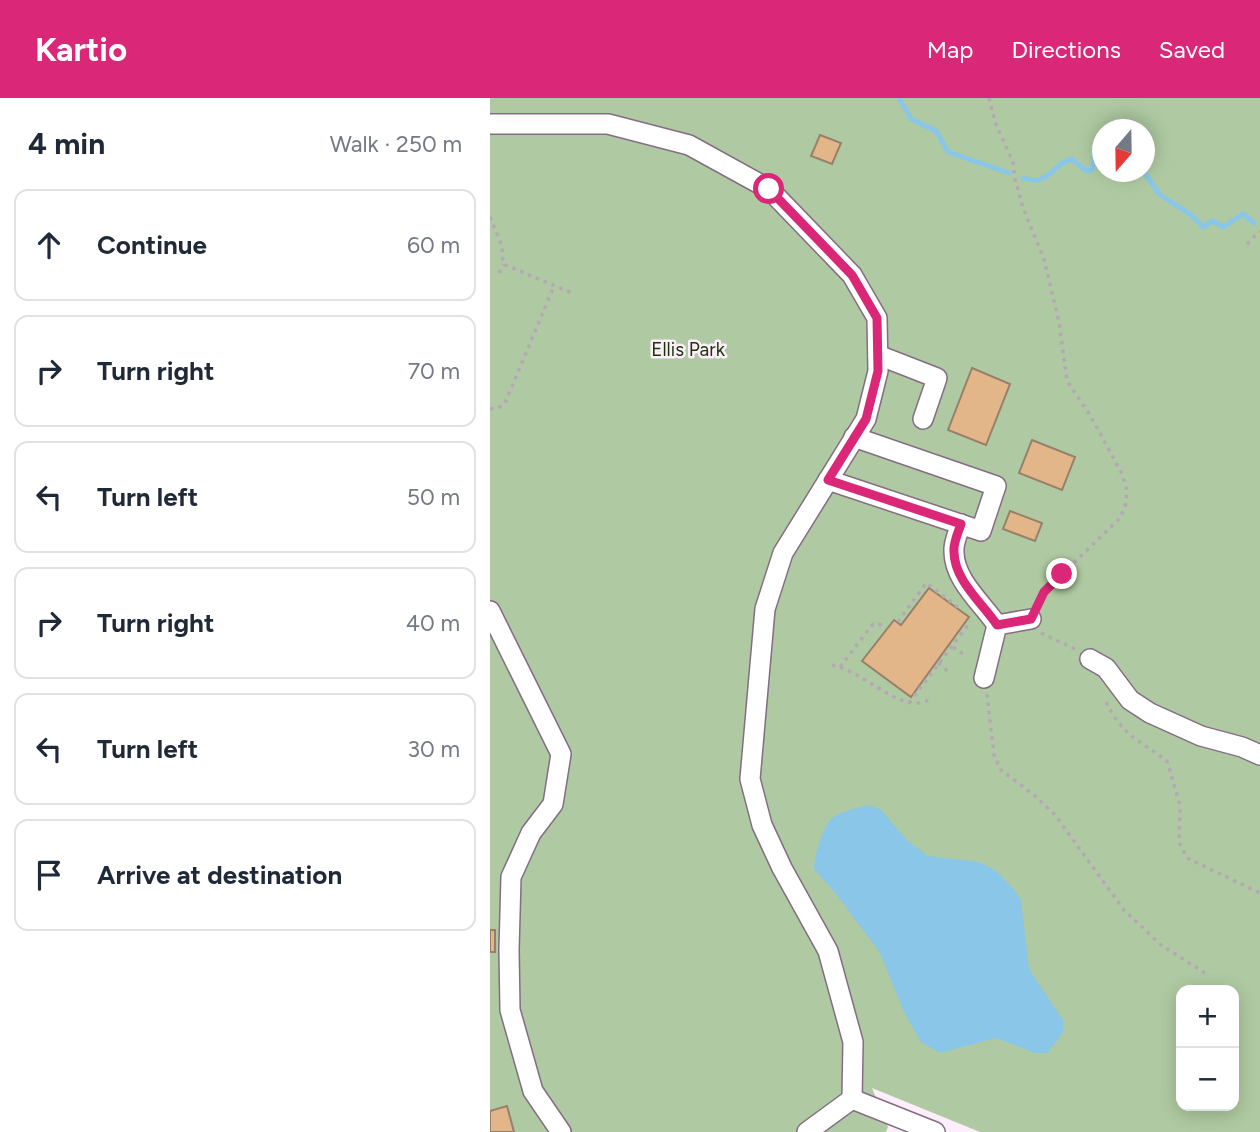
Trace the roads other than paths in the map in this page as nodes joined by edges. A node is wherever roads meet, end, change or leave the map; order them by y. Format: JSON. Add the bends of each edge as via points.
{"nodes":[{"id":1,"x":490,"y":124,"type":"edge"},
{"id":2,"x":878,"y":355,"type":"junction"},
{"id":3,"x":923,"y":419,"type":"dead end"},
{"id":4,"x":855,"y":437,"type":"junction"},
{"id":5,"x":828,"y":480,"type":"junction"},
{"id":6,"x":961,"y":524,"type":"junction"},
{"id":7,"x":490,"y":611,"type":"edge"},
{"id":8,"x":1031,"y":619,"type":"road end"},
{"id":9,"x":997,"y":625,"type":"junction"},
{"id":10,"x":1090,"y":659,"type":"road end"},
{"id":11,"x":984,"y":678,"type":"road end"},
{"id":12,"x":1260,"y":755,"type":"edge"},
{"id":13,"x":852,"y":1100,"type":"junction"},
{"id":14,"x":561,"y":1132,"type":"edge"},
{"id":15,"x":807,"y":1132,"type":"edge"},
{"id":16,"x":935,"y":1132,"type":"edge"}],
"edges":[{"from":1,"to":2,"type":"street","via":[[608,124],[689,145],[769,189],[852,275],[877,318]]},
{"from":2,"to":3,"type":"street","via":[[937,378]]},
{"from":2,"to":4,"type":"street","via":[[866,419]]},
{"from":4,"to":5,"type":"street"},
{"from":4,"to":6,"type":"street","via":[[996,486],[981,531]]},
{"from":5,"to":6,"type":"street"},
{"from":5,"to":13,"type":"street","via":[[783,553],[765,609],[750,779],[762,825],[828,951],[853,1042]]},
{"from":6,"to":9,"type":"street","via":[[954,560]]},
{"from":7,"to":14,"type":"street","via":[[561,754],[553,804],[531,833],[511,877],[509,950],[510,1010],[533,1091]]},
{"from":8,"to":9,"type":"street"},
{"from":9,"to":11,"type":"street"},
{"from":10,"to":12,"type":"street","via":[[1106,668],[1130,700],[1150,713]]},
{"from":13,"to":15,"type":"street"},
{"from":13,"to":16,"type":"street"}]}
